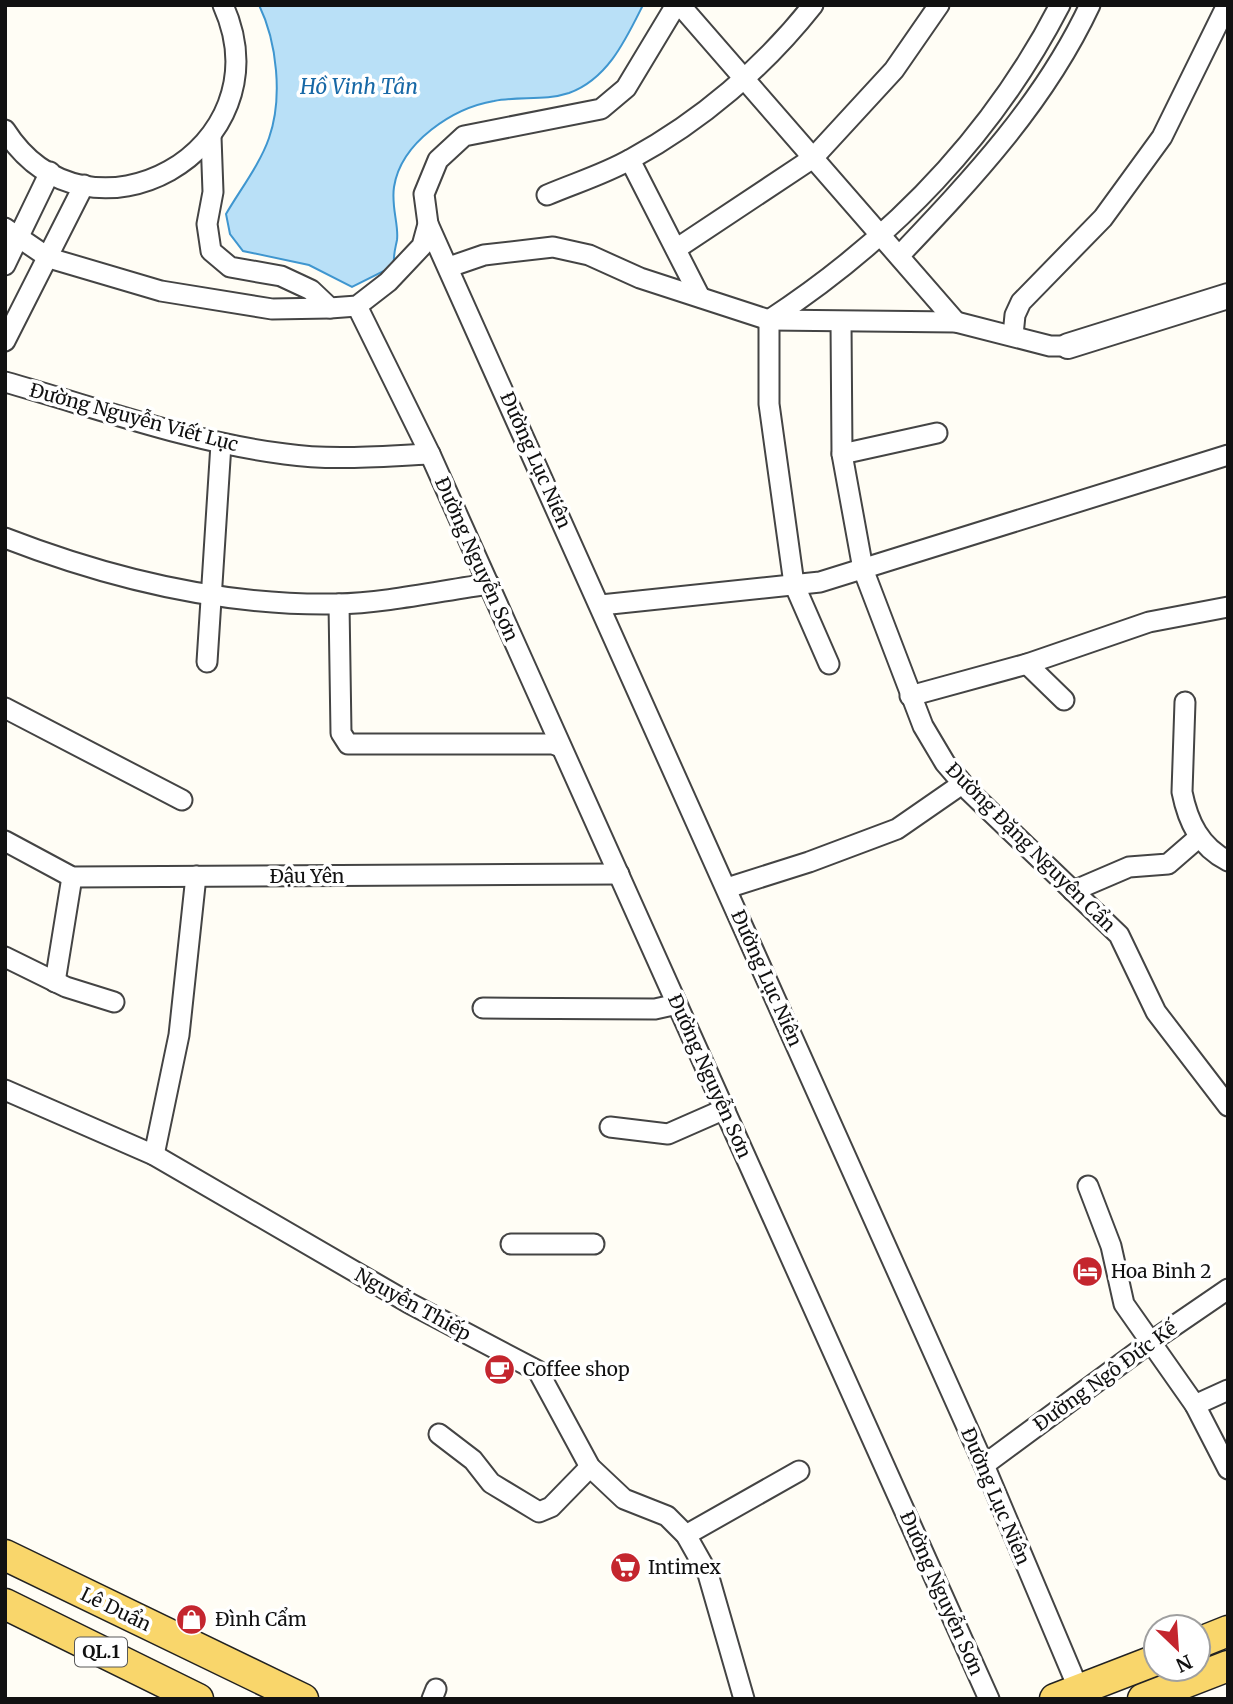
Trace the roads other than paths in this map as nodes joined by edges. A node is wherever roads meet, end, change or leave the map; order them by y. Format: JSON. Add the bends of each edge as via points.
{"nodes":[{"id":1,"x":223,"y":5,"type":"edge"},
{"id":2,"x":678,"y":5,"type":"edge"},
{"id":3,"x":813,"y":5,"type":"edge"},
{"id":4,"x":939,"y":5,"type":"edge"},
{"id":5,"x":1060,"y":5,"type":"edge"},
{"id":6,"x":1090,"y":5,"type":"edge"},
{"id":7,"x":1227,"y":5,"type":"edge"},
{"id":8,"x":744,"y":78,"type":"junction"},
{"id":9,"x":5,"y":130,"type":"edge"},
{"id":10,"x":212,"y":137,"type":"junction"},
{"id":11,"x":813,"y":158,"type":"junction"},
{"id":12,"x":630,"y":160,"type":"junction"},
{"id":13,"x":50,"y":172,"type":"junction"},
{"id":14,"x":84,"y":185,"type":"junction"},
{"id":15,"x":547,"y":195,"type":"dead end"},
{"id":16,"x":428,"y":224,"type":"junction"},
{"id":17,"x":12,"y":233,"type":"edge"},
{"id":18,"x":882,"y":236,"type":"junction"},
{"id":19,"x":676,"y":248,"type":"junction"},
{"id":20,"x":899,"y":256,"type":"junction"},
{"id":21,"x":49,"y":258,"type":"junction"},
{"id":22,"x":5,"y":265,"type":"edge"},
{"id":23,"x":449,"y":267,"type":"junction"},
{"id":24,"x":1228,"y":296,"type":"edge"},
{"id":25,"x":700,"y":297,"type":"junction"},
{"id":26,"x":357,"y":306,"type":"junction"},
{"id":27,"x":330,"y":308,"type":"junction"},
{"id":28,"x":769,"y":320,"type":"junction"},
{"id":29,"x":841,"y":322,"type":"junction"},
{"id":30,"x":956,"y":322,"type":"junction"},
{"id":31,"x":1013,"y":335,"type":"junction"},
{"id":32,"x":5,"y":341,"type":"edge"},
{"id":33,"x":1068,"y":346,"type":"joint"},
{"id":34,"x":5,"y":382,"type":"edge"},
{"id":35,"x":937,"y":433,"type":"dead end"},
{"id":36,"x":221,"y":444,"type":"junction"},
{"id":37,"x":430,"y":454,"type":"junction"},
{"id":38,"x":842,"y":454,"type":"junction"},
{"id":39,"x":1228,"y":455,"type":"edge"},
{"id":40,"x":5,"y":538,"type":"edge"},
{"id":41,"x":863,"y":569,"type":"junction"},
{"id":42,"x":488,"y":584,"type":"junction"},
{"id":43,"x":794,"y":584,"type":"junction"},
{"id":44,"x":210,"y":596,"type":"junction"},
{"id":45,"x":339,"y":604,"type":"junction"},
{"id":46,"x":601,"y":605,"type":"junction"},
{"id":47,"x":1228,"y":607,"type":"edge"},
{"id":48,"x":207,"y":662,"type":"dead end"},
{"id":49,"x":829,"y":664,"type":"dead end"},
{"id":50,"x":1027,"y":664,"type":"junction"},
{"id":51,"x":910,"y":696,"type":"junction"},
{"id":52,"x":1064,"y":700,"type":"dead end"},
{"id":53,"x":1185,"y":702,"type":"dead end"},
{"id":54,"x":5,"y":708,"type":"edge"},
{"id":55,"x":561,"y":747,"type":"junction"},
{"id":56,"x":962,"y":784,"type":"junction"},
{"id":57,"x":182,"y":800,"type":"dead end"},
{"id":58,"x":1198,"y":838,"type":"junction"},
{"id":59,"x":5,"y":841,"type":"edge"},
{"id":60,"x":1228,"y":860,"type":"edge"},
{"id":61,"x":619,"y":874,"type":"junction"},
{"id":62,"x":196,"y":876,"type":"junction"},
{"id":63,"x":72,"y":877,"type":"junction"},
{"id":64,"x":727,"y":888,"type":"junction"},
{"id":65,"x":1073,"y":891,"type":"junction"},
{"id":66,"x":5,"y":957,"type":"edge"},
{"id":67,"x":55,"y":982,"type":"junction"},
{"id":68,"x":676,"y":1000,"type":"junction"},
{"id":69,"x":114,"y":1002,"type":"dead end"},
{"id":70,"x":483,"y":1007,"type":"dead end"},
{"id":71,"x":5,"y":1090,"type":"edge"},
{"id":72,"x":1228,"y":1106,"type":"edge"},
{"id":73,"x":724,"y":1110,"type":"junction"},
{"id":74,"x":610,"y":1127,"type":"dead end"},
{"id":75,"x":154,"y":1155,"type":"junction"},
{"id":76,"x":1088,"y":1186,"type":"dead end"},
{"id":77,"x":511,"y":1244,"type":"dead end"},
{"id":78,"x":594,"y":1244,"type":"dead end"},
{"id":79,"x":1228,"y":1289,"type":"edge"},
{"id":80,"x":1152,"y":1341,"type":"junction"},
{"id":81,"x":1228,"y":1390,"type":"edge"},
{"id":82,"x":1195,"y":1405,"type":"junction"},
{"id":83,"x":439,"y":1434,"type":"dead end"},
{"id":84,"x":984,"y":1465,"type":"junction"},
{"id":85,"x":590,"y":1467,"type":"junction"},
{"id":86,"x":1228,"y":1469,"type":"edge"},
{"id":87,"x":799,"y":1471,"type":"dead end"},
{"id":88,"x":686,"y":1535,"type":"junction"},
{"id":89,"x":5,"y":1555,"type":"edge"},
{"id":90,"x":5,"y":1604,"type":"edge"},
{"id":91,"x":182,"y":1641,"type":"junction"},
{"id":92,"x":1142,"y":1666,"type":"edge"},
{"id":93,"x":1228,"y":1666,"type":"edge"},
{"id":94,"x":185,"y":1694,"type":"edge"},
{"id":95,"x":1072,"y":1696,"type":"edge"},
{"id":96,"x":303,"y":1699,"type":"edge"},
{"id":97,"x":744,"y":1699,"type":"edge"},
{"id":98,"x":989,"y":1699,"type":"edge"},
{"id":99,"x":1143,"y":1699,"type":"edge"}],
"edges":[{"from":1,"to":10,"type":"street","via":[[234,36],[237,71],[229,106]]},
{"from":2,"to":8,"type":"street"},
{"from":2,"to":16,"type":"street","via":[[626,88],[601,109],[464,136],[438,160],[424,194]]},
{"from":3,"to":8,"type":"street","via":[[788,37]]},
{"from":4,"to":11,"type":"street","via":[[894,69]]},
{"from":5,"to":18,"type":"street","via":[[1035,54],[965,151]]},
{"from":6,"to":20,"type":"street","via":[[1079,30],[1008,138]]},
{"from":7,"to":31,"type":"street","via":[[1162,137],[1103,218],[1021,302]]},
{"from":8,"to":11,"type":"street"},
{"from":8,"to":12,"type":"street","via":[[694,119]]},
{"from":9,"to":13,"type":"street"},
{"from":10,"to":14,"type":"street","via":[[186,163],[154,179],[119,187]]},
{"from":10,"to":27,"type":"street","via":[[213,192],[207,224],[211,251],[230,267],[281,276],[311,290]]},
{"from":11,"to":18,"type":"street"},
{"from":11,"to":19,"type":"street"},
{"from":12,"to":15,"type":"street"},
{"from":12,"to":19,"type":"street"},
{"from":13,"to":14,"type":"street"},
{"from":13,"to":17,"type":"street"},
{"from":14,"to":21,"type":"street"},
{"from":16,"to":23,"type":"street","name":"Đường Lục Niên"},
{"from":16,"to":26,"type":"street","via":[[422,247]]},
{"from":17,"to":21,"type":"street"},
{"from":17,"to":22,"type":"street"},
{"from":18,"to":20,"type":"street"},
{"from":18,"to":28,"type":"street"},
{"from":19,"to":25,"type":"street"},
{"from":20,"to":30,"type":"street"},
{"from":21,"to":27,"type":"street","via":[[161,291],[272,309]]},
{"from":21,"to":32,"type":"street"},
{"from":23,"to":25,"type":"street","via":[[484,255],[553,247],[589,255]]},
{"from":23,"to":46,"type":"street","name":"Đường Lục Niên"},
{"from":24,"to":33,"type":"street"},
{"from":25,"to":28,"type":"street"},
{"from":26,"to":27,"type":"street"},
{"from":26,"to":37,"type":"street","name":"Đường Nguyễn Sơn"},
{"from":28,"to":29,"type":"street"},
{"from":28,"to":43,"type":"street","via":[[769,404]]},
{"from":29,"to":30,"type":"street"},
{"from":29,"to":38,"type":"street","name":"Đường Đặng Nguyên Cẩn"},
{"from":30,"to":31,"type":"street"},
{"from":31,"to":33,"type":"street","via":[[1050,346]]},
{"from":34,"to":36,"type":"street","name":"Đường Nguyễn Viết Lục"},
{"from":35,"to":38,"type":"street"},
{"from":36,"to":37,"type":"street","name":"Đường Nguyễn Viết Lục","via":[[288,455]]},
{"from":36,"to":44,"type":"street"},
{"from":37,"to":42,"type":"street","name":"Đường Nguyễn Sơn"},
{"from":38,"to":41,"type":"street","name":"Đường Đặng Nguyên Cẩn"},
{"from":39,"to":41,"type":"street"},
{"from":40,"to":44,"type":"street","via":[[83,566]]},
{"from":41,"to":43,"type":"street","via":[[820,582]]},
{"from":41,"to":51,"type":"street","name":"Đường Đặng Nguyên Cẩn"},
{"from":42,"to":45,"type":"street"},
{"from":42,"to":55,"type":"street","name":"Đường Nguyễn Sơn"},
{"from":43,"to":46,"type":"street"},
{"from":43,"to":49,"type":"street"},
{"from":44,"to":45,"type":"street"},
{"from":44,"to":48,"type":"street"},
{"from":45,"to":55,"type":"street","via":[[341,733],[348,744]]},
{"from":46,"to":64,"type":"street","name":"Đường Lục Niên"},
{"from":47,"to":50,"type":"street","via":[[1149,622]]},
{"from":50,"to":51,"type":"street"},
{"from":50,"to":52,"type":"street"},
{"from":51,"to":56,"type":"street","name":"Đường Đặng Nguyên Cẩn","via":[[934,746]]},
{"from":53,"to":58,"type":"street","via":[[1182,792]]},
{"from":54,"to":57,"type":"street"},
{"from":55,"to":61,"type":"street","name":"Đường Nguyễn Sơn"},
{"from":56,"to":64,"type":"street","via":[[897,829]]},
{"from":56,"to":65,"type":"street","name":"Đường Đặng Nguyên Cẩn"},
{"from":58,"to":60,"type":"street"},
{"from":58,"to":65,"type":"street","via":[[1168,864],[1129,867]]},
{"from":59,"to":63,"type":"street","name":"Đậu Yên"},
{"from":61,"to":62,"type":"street","name":"Đậu Yên"},
{"from":61,"to":68,"type":"street","name":"Đường Nguyễn Sơn"},
{"from":62,"to":63,"type":"street","name":"Đậu Yên"},
{"from":62,"to":75,"type":"street","via":[[179,1035]]},
{"from":63,"to":67,"type":"street"},
{"from":64,"to":84,"type":"street","name":"Đường Lục Niên"},
{"from":65,"to":72,"type":"street","name":"Đường Đặng Nguyên Cẩn","via":[[1119,935],[1156,1012]]},
{"from":66,"to":67,"type":"street"},
{"from":67,"to":69,"type":"street"},
{"from":68,"to":70,"type":"street","via":[[656,1009]]},
{"from":68,"to":73,"type":"street","name":"Đường Nguyễn Sơn"},
{"from":71,"to":75,"type":"street","name":"Nguyễn Thiếp"},
{"from":73,"to":74,"type":"street","via":[[668,1134]]},
{"from":73,"to":98,"type":"street","name":"Đường Nguyễn Sơn"},
{"from":75,"to":85,"type":"street","name":"Nguyễn Thiếp","via":[[409,1303],[538,1371]]},
{"from":76,"to":80,"type":"street","via":[[1111,1246],[1124,1304]]},
{"from":77,"to":78,"type":"street"},
{"from":79,"to":80,"type":"street","name":"Đường Ngô Đức Kế"},
{"from":80,"to":82,"type":"street"},
{"from":80,"to":84,"type":"street","name":"Đường Ngô Đức Kế"},
{"from":81,"to":82,"type":"street"},
{"from":82,"to":86,"type":"street"},
{"from":83,"to":85,"type":"street","via":[[473,1460],[491,1483],[539,1512],[551,1507]]},
{"from":84,"to":95,"type":"street","name":"Đường Lục Niên"},
{"from":85,"to":88,"type":"street","name":"Nguyễn Thiếp","via":[[624,1499],[667,1516]]},
{"from":87,"to":88,"type":"street"},
{"from":88,"to":97,"type":"street","name":"Nguyễn Thiếp","via":[[708,1574]]},
{"from":89,"to":91,"type":"main road","name":"Lê Duẩn","number":"QL.1"},
{"from":90,"to":94,"type":"main road","number":"QL.1"},
{"from":91,"to":94,"type":"main road"},
{"from":91,"to":96,"type":"main road","name":"Lê Duẩn","number":"QL.1"},
{"from":92,"to":95,"type":"main road"},
{"from":93,"to":99,"type":"main road"}]}
